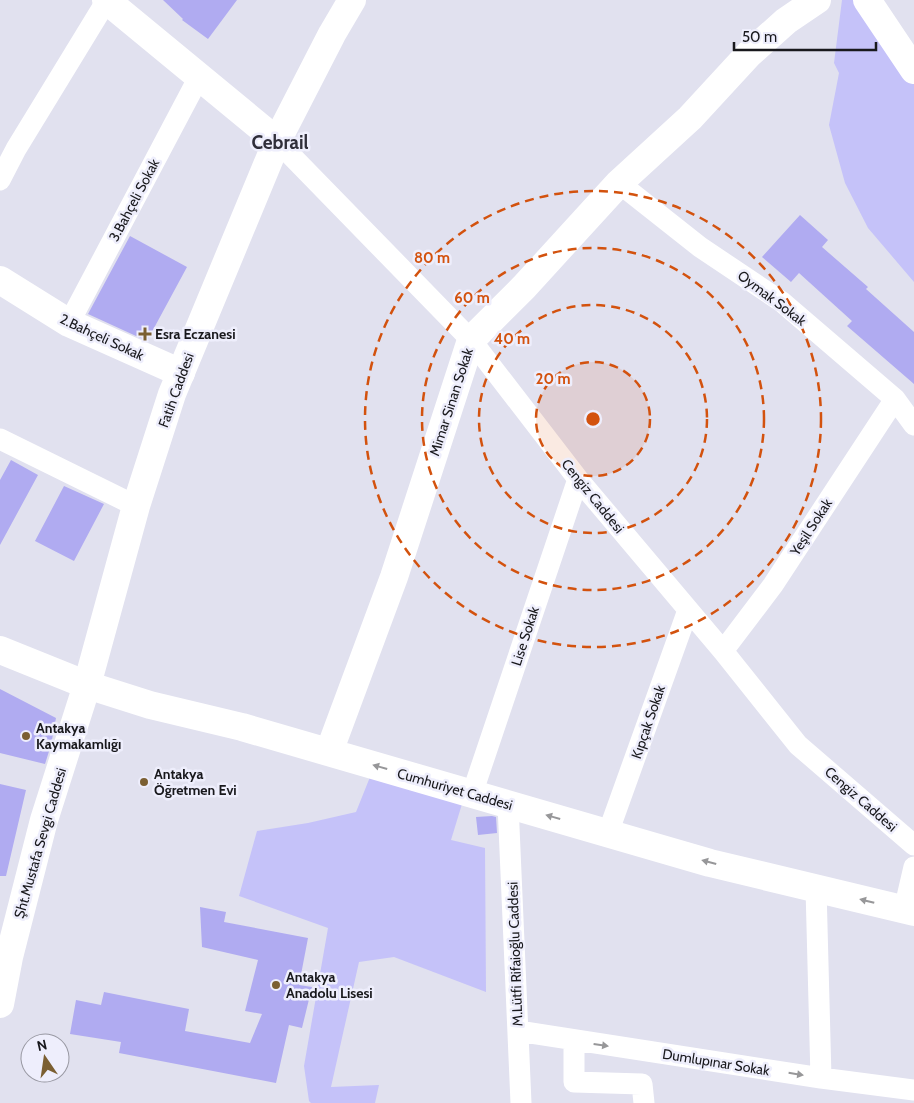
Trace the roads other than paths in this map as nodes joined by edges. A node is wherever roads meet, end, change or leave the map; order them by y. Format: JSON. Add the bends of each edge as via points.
{"nodes":[{"id":1,"x":106,"y":0,"type":"edge"},
{"id":2,"x":352,"y":0,"type":"edge"},
{"id":3,"x":817,"y":0,"type":"edge"},
{"id":4,"x":867,"y":0,"type":"edge"},
{"id":5,"x":914,"y":70,"type":"edge"},
{"id":6,"x":199,"y":77,"type":"junction"},
{"id":7,"x":277,"y":141,"type":"junction"},
{"id":8,"x":0,"y":180,"type":"edge"},
{"id":9,"x":619,"y":183,"type":"junction"},
{"id":10,"x":0,"y":280,"type":"edge"},
{"id":11,"x":69,"y":323,"type":"junction"},
{"id":12,"x":471,"y":340,"type":"junction"},
{"id":13,"x":181,"y":373,"type":"junction"},
{"id":14,"x":895,"y":399,"type":"junction"},
{"id":15,"x":914,"y":425,"type":"edge"},
{"id":16,"x":0,"y":439,"type":"edge"},
{"id":17,"x":578,"y":479,"type":"junction"},
{"id":18,"x":136,"y":506,"type":"junction"},
{"id":19,"x":688,"y":610,"type":"junction"},
{"id":20,"x":0,"y":650,"type":"edge"},
{"id":21,"x":723,"y":651,"type":"junction"},
{"id":22,"x":87,"y":684,"type":"junction"},
{"id":23,"x":329,"y":752,"type":"junction"},
{"id":24,"x":472,"y":794,"type":"junction"},
{"id":25,"x":508,"y":804,"type":"junction"},
{"id":26,"x":608,"y":833,"type":"junction"},
{"id":27,"x":914,"y":845,"type":"edge"},
{"id":28,"x":914,"y":867,"type":"edge"},
{"id":29,"x":816,"y":888,"type":"junction"},
{"id":30,"x":909,"y":911,"type":"edge"},
{"id":31,"x":4,"y":957,"type":"edge"},
{"id":32,"x":0,"y":1004,"type":"edge"},
{"id":33,"x":518,"y":1031,"type":"junction"},
{"id":34,"x":574,"y":1041,"type":"junction"},
{"id":35,"x":821,"y":1078,"type":"junction"},
{"id":36,"x":914,"y":1090,"type":"edge"},
{"id":37,"x":521,"y":1103,"type":"edge"},
{"id":38,"x":644,"y":1103,"type":"edge"}],
"edges":[{"from":1,"to":6,"type":"main road"},
{"from":1,"to":8,"type":"street"},
{"from":2,"to":7,"type":"main road","name":"Fatih Caddesi"},
{"from":3,"to":9,"type":"main road","name":"Mimar Sinan Sokak","via":[[786,21],[749,54],[690,118]]},
{"from":4,"to":5,"type":"main road"},
{"from":6,"to":7,"type":"main road"},
{"from":6,"to":11,"type":"street","name":"3.Bahçeli Sokak"},
{"from":7,"to":12,"type":"street","name":"Cengiz Caddesi"},
{"from":7,"to":13,"type":"main road","name":"Fatih Caddesi"},
{"from":9,"to":12,"type":"main road","name":"Mimar Sinan Sokak"},
{"from":9,"to":14,"type":"street","name":"Oymak Sokak","via":[[700,246],[782,302]]},
{"from":10,"to":11,"type":"main road","name":"2.Bahçeli Sokak"},
{"from":11,"to":13,"type":"main road","name":"2.Bahçeli Sokak"},
{"from":12,"to":17,"type":"street","name":"Cengiz Caddesi"},
{"from":12,"to":23,"type":"main road","name":"Mimar Sinan Sokak","via":[[394,577]]},
{"from":13,"to":18,"type":"main road","name":"Fatih Caddesi"},
{"from":14,"to":15,"type":"street","name":"Oymak Sokak"},
{"from":14,"to":21,"type":"street","name":"Yeşil Sokak","via":[[773,585]]},
{"from":16,"to":18,"type":"street"},
{"from":17,"to":19,"type":"street","name":"Cengiz Caddesi"},
{"from":17,"to":24,"type":"street","name":"Lise Sokak"},
{"from":18,"to":22,"type":"main road","name":"Fatih Caddesi"},
{"from":19,"to":21,"type":"street","name":"Cengiz Caddesi"},
{"from":19,"to":26,"type":"street","name":"Kıpçak Sokak"},
{"from":20,"to":22,"type":"main road","name":"Cumhuriyet Caddesi"},
{"from":21,"to":27,"type":"street","name":"Cengiz Caddesi","via":[[798,745]]},
{"from":22,"to":23,"type":"main road","name":"Cumhuriyet Caddesi","via":[[150,705]]},
{"from":22,"to":31,"type":"main road","name":"Şht.Mustafa Sevgi Caddesi"},
{"from":24,"to":23,"type":"main road","name":"Cumhuriyet Caddesi","one_way":true},
{"from":24,"to":25,"type":"main road","name":"Cumhuriyet Caddesi"},
{"from":26,"to":25,"type":"main road","name":"Cumhuriyet Caddesi","one_way":true},
{"from":25,"to":33,"type":"street","name":"M.Lütfi Rifaioğlu Caddesi"},
{"from":29,"to":26,"type":"main road","name":"Cumhuriyet Caddesi","one_way":true,"via":[[710,863]]},
{"from":28,"to":30,"type":"street"},
{"from":30,"to":29,"type":"main road","name":"Cumhuriyet Caddesi","one_way":true},
{"from":29,"to":35,"type":"street"},
{"from":31,"to":32,"type":"main road","name":"Şht.Mustafa Sevgi Caddesi"},
{"from":33,"to":34,"type":"street","name":"Dumlupınar Sokak"},
{"from":33,"to":37,"type":"street","name":"M.Lütfi Rifaioğlu Caddesi"},
{"from":34,"to":35,"type":"street","name":"Dumlupınar Sokak","one_way":true},
{"from":34,"to":38,"type":"street","via":[[574,1082],[642,1084]]},
{"from":35,"to":36,"type":"street","name":"Dumlupınar Sokak"}]}
